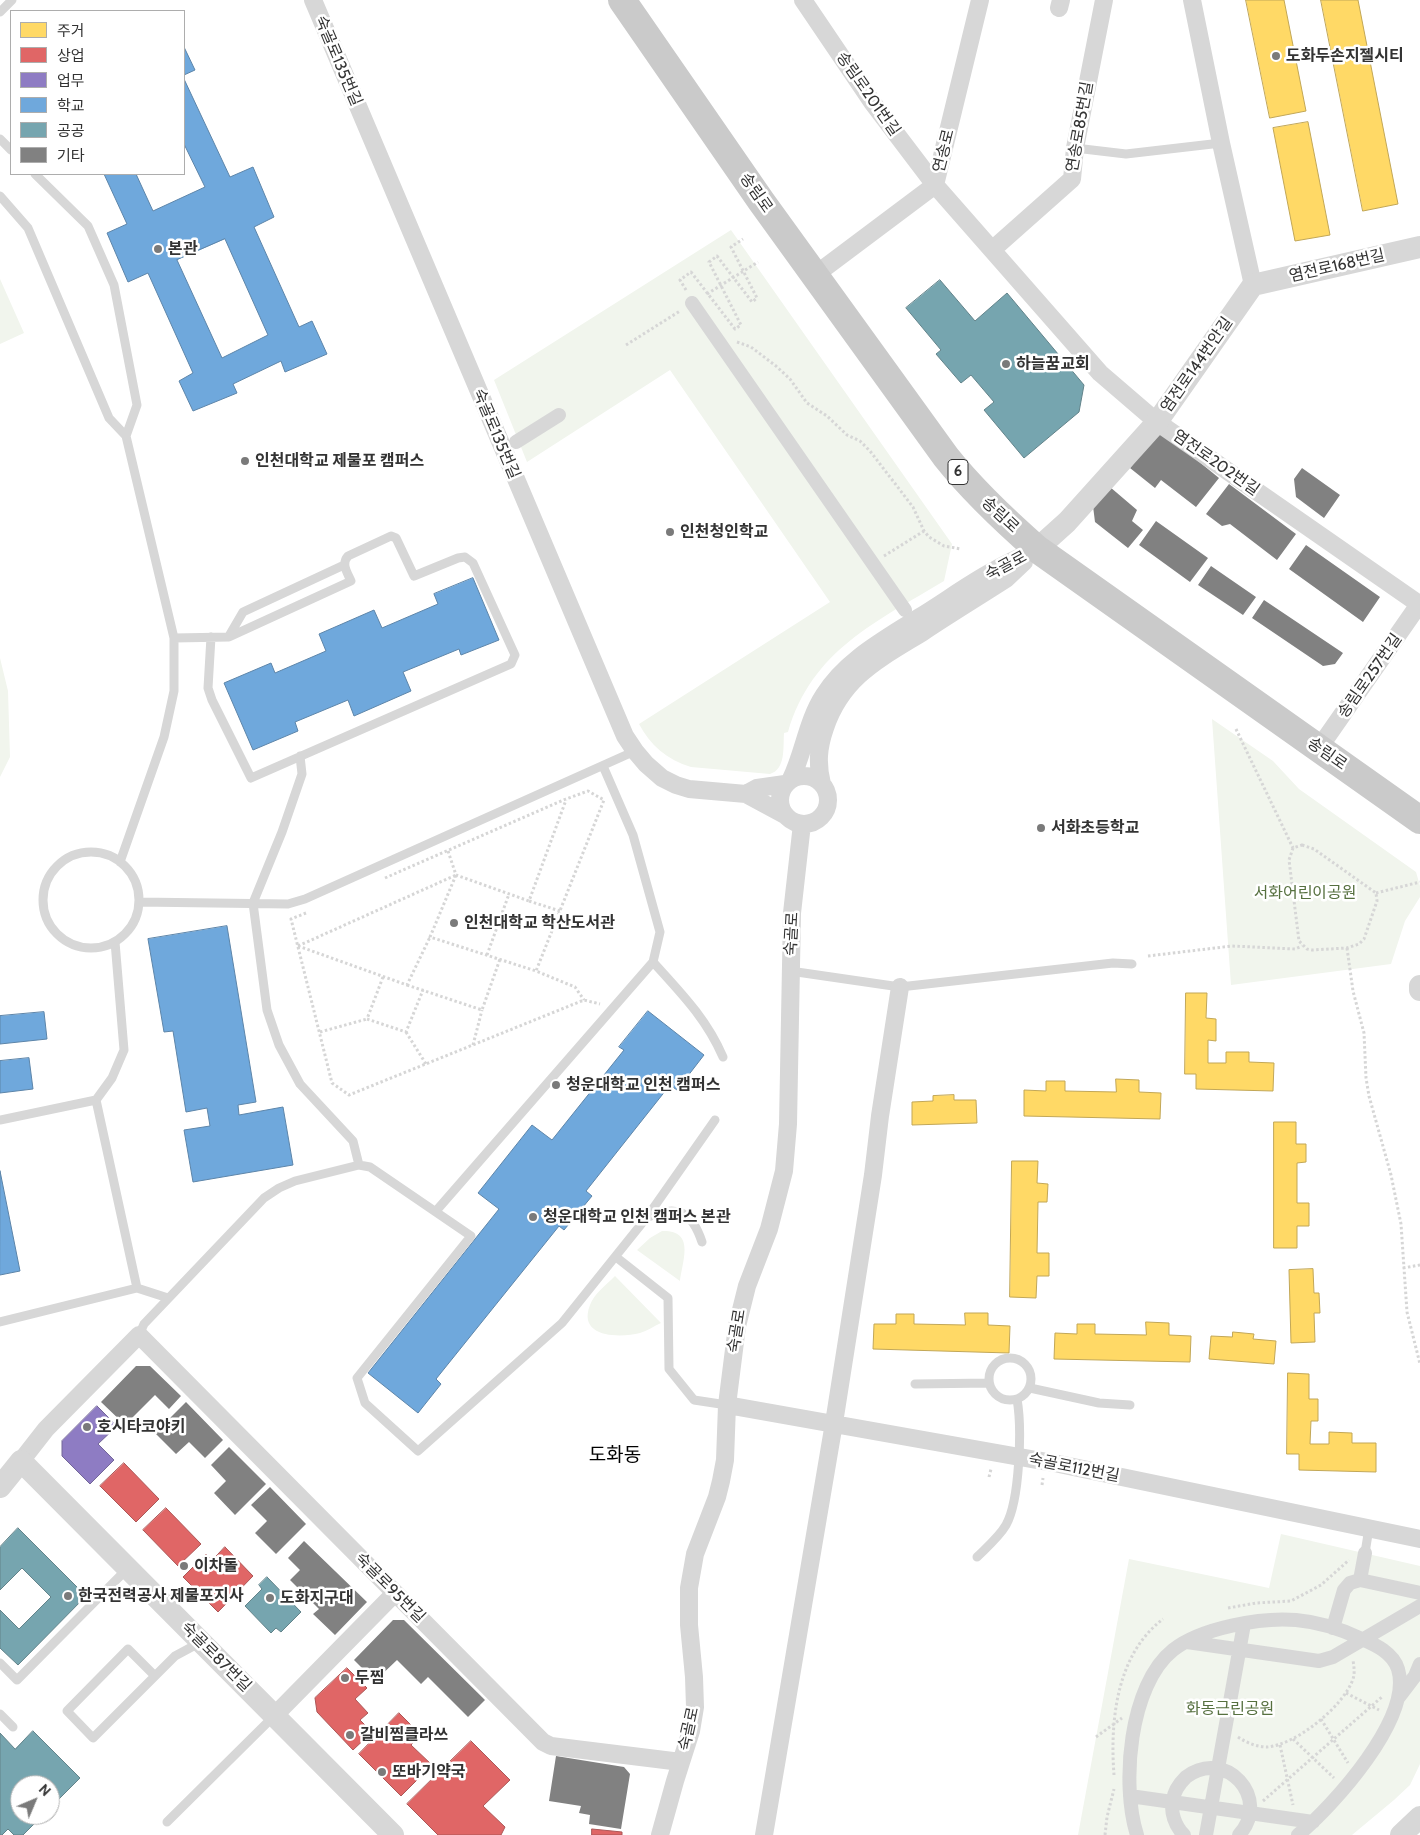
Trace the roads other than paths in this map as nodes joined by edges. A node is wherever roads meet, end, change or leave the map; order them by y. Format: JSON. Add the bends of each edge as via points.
{"nodes":[{"id":1,"x":12,"y":0,"type":"edge"},
{"id":2,"x":313,"y":0,"type":"edge"},
{"id":3,"x":622,"y":0,"type":"edge"},
{"id":4,"x":803,"y":0,"type":"edge"},
{"id":5,"x":980,"y":0,"type":"edge"},
{"id":6,"x":1104,"y":0,"type":"edge"},
{"id":7,"x":1192,"y":0,"type":"edge"},
{"id":8,"x":0,"y":12,"type":"edge"},
{"id":9,"x":0,"y":139,"type":"edge"},
{"id":10,"x":1221,"y":143,"type":"junction"},
{"id":11,"x":1074,"y":148,"type":"junction"},
{"id":12,"x":10,"y":149,"type":"edge"},
{"id":13,"x":36,"y":175,"type":"edge"},
{"id":14,"x":935,"y":186,"type":"junction"},
{"id":15,"x":0,"y":196,"type":"edge"},
{"id":16,"x":1420,"y":247,"type":"edge"},
{"id":17,"x":992,"y":250,"type":"junction"},
{"id":18,"x":816,"y":275,"type":"junction"},
{"id":19,"x":1253,"y":284,"type":"junction"},
{"id":20,"x":692,"y":303,"type":"road end"},
{"id":21,"x":559,"y":415,"type":"dead end"},
{"id":22,"x":1157,"y":422,"type":"junction"},
{"id":23,"x":126,"y":436,"type":"junction"},
{"id":24,"x":516,"y":442,"type":"dead end"},
{"id":25,"x":1037,"y":549,"type":"junction"},
{"id":26,"x":344,"y":565,"type":"junction"},
{"id":27,"x":1420,"y":604,"type":"edge"},
{"id":28,"x":905,"y":610,"type":"dead end"},
{"id":29,"x":211,"y":637,"type":"junction"},
{"id":30,"x":229,"y":637,"type":"junction"},
{"id":31,"x":174,"y":638,"type":"junction"},
{"id":32,"x":1319,"y":748,"type":"junction"},
{"id":33,"x":635,"y":751,"type":"junction"},
{"id":34,"x":300,"y":756,"type":"junction"},
{"id":35,"x":603,"y":766,"type":"junction"},
{"id":36,"x":788,"y":782,"type":"junction"},
{"id":37,"x":822,"y":784,"type":"junction"},
{"id":38,"x":746,"y":794,"type":"junction"},
{"id":39,"x":785,"y":814,"type":"junction"},
{"id":40,"x":1420,"y":820,"type":"edge"},
{"id":41,"x":802,"y":824,"type":"junction"},
{"id":42,"x":120,"y":862,"type":"junction"},
{"id":43,"x":139,"y":902,"type":"junction"},
{"id":44,"x":253,"y":903,"type":"junction"},
{"id":45,"x":115,"y":942,"type":"junction"},
{"id":46,"x":653,"y":962,"type":"junction"},
{"id":47,"x":1132,"y":964,"type":"dead end"},
{"id":48,"x":790,"y":971,"type":"junction"},
{"id":49,"x":1420,"y":986,"type":"edge"},
{"id":50,"x":900,"y":987,"type":"junction"},
{"id":51,"x":1420,"y":990,"type":"edge"},
{"id":52,"x":723,"y":1058,"type":"dead end"},
{"id":53,"x":96,"y":1100,"type":"junction"},
{"id":54,"x":0,"y":1120,"type":"edge"},
{"id":55,"x":714,"y":1120,"type":"dead end"},
{"id":56,"x":359,"y":1165,"type":"junction"},
{"id":57,"x":436,"y":1211,"type":"junction"},
{"id":58,"x":647,"y":1217,"type":"junction"},
{"id":59,"x":702,"y":1242,"type":"dead end"},
{"id":60,"x":616,"y":1257,"type":"junction"},
{"id":61,"x":138,"y":1288,"type":"junction"},
{"id":62,"x":168,"y":1298,"type":"junction"},
{"id":63,"x":0,"y":1322,"type":"edge"},
{"id":64,"x":139,"y":1335,"type":"junction"},
{"id":65,"x":989,"y":1382,"type":"junction"},
{"id":66,"x":915,"y":1384,"type":"dead end"},
{"id":67,"x":1030,"y":1388,"type":"junction"},
{"id":68,"x":1017,"y":1399,"type":"junction"},
{"id":69,"x":727,"y":1405,"type":"junction"},
{"id":70,"x":1130,"y":1405,"type":"dead end"},
{"id":71,"x":834,"y":1423,"type":"junction"},
{"id":72,"x":1018,"y":1457,"type":"junction"},
{"id":73,"x":21,"y":1461,"type":"junction"},
{"id":74,"x":0,"y":1486,"type":"edge"},
{"id":75,"x":1370,"y":1528,"type":"junction"},
{"id":76,"x":1420,"y":1539,"type":"edge"},
{"id":77,"x":1365,"y":1553,"type":"joint"},
{"id":78,"x":977,"y":1557,"type":"dead end"},
{"id":79,"x":128,"y":1568,"type":"junction"},
{"id":80,"x":1360,"y":1580,"type":"junction"},
{"id":81,"x":395,"y":1593,"type":"junction"},
{"id":82,"x":1420,"y":1594,"type":"edge"},
{"id":83,"x":1420,"y":1606,"type":"edge"},
{"id":84,"x":1244,"y":1624,"type":"junction"},
{"id":85,"x":1333,"y":1628,"type":"junction"},
{"id":86,"x":1364,"y":1640,"type":"junction"},
{"id":87,"x":1186,"y":1641,"type":"junction"},
{"id":88,"x":201,"y":1642,"type":"junction"},
{"id":89,"x":1240,"y":1650,"type":"junction"},
{"id":90,"x":0,"y":1663,"type":"edge"},
{"id":91,"x":1420,"y":1664,"type":"edge"},
{"id":92,"x":154,"y":1676,"type":"junction"},
{"id":93,"x":1397,"y":1700,"type":"junction"},
{"id":94,"x":0,"y":1714,"type":"edge"},
{"id":95,"x":274,"y":1716,"type":"junction"},
{"id":96,"x":13,"y":1727,"type":"dead end"},
{"id":97,"x":681,"y":1762,"type":"junction"},
{"id":98,"x":1219,"y":1769,"type":"junction"},
{"id":99,"x":1130,"y":1796,"type":"junction"},
{"id":100,"x":1172,"y":1802,"type":"junction"},
{"id":101,"x":1212,"y":1807,"type":"junction"},
{"id":102,"x":1250,"y":1813,"type":"junction"},
{"id":103,"x":1420,"y":1816,"type":"edge"},
{"id":104,"x":167,"y":1822,"type":"dead end"},
{"id":105,"x":1313,"y":1822,"type":"junction"},
{"id":106,"x":393,"y":1835,"type":"edge"},
{"id":107,"x":660,"y":1835,"type":"edge"},
{"id":108,"x":764,"y":1835,"type":"edge"},
{"id":109,"x":1137,"y":1835,"type":"edge"},
{"id":110,"x":1184,"y":1835,"type":"edge"},
{"id":111,"x":1206,"y":1835,"type":"edge"},
{"id":112,"x":1239,"y":1835,"type":"edge"},
{"id":113,"x":1298,"y":1835,"type":"edge"},
{"id":114,"x":1401,"y":1835,"type":"edge"}],
"edges":[{"from":1,"to":8,"type":"lane"},
{"from":2,"to":33,"type":"street","name":"숙골로135번길","via":[[618,722]]},
{"from":3,"to":18,"type":"main road","name":"송림로","number":"6","via":[[755,193]]},
{"from":4,"to":14,"type":"street","name":"송림로201번길","via":[[872,102]]},
{"from":5,"to":14,"type":"street","name":"연송로"},
{"from":6,"to":11,"type":"street","name":"연송로85번길"},
{"from":7,"to":10,"type":"street"},
{"from":9,"to":12,"type":"lane"},
{"from":10,"to":11,"type":"lane","via":[[1126,154]]},
{"from":10,"to":19,"type":"street"},
{"from":11,"to":17,"type":"street","name":"연송로85번길","via":[[1072,179]]},
{"from":13,"to":23,"type":"lane","via":[[88,226],[114,285],[137,405]]},
{"from":14,"to":17,"type":"street","name":"염전로202번길"},
{"from":14,"to":18,"type":"street","name":"연송로"},
{"from":15,"to":23,"type":"lane","via":[[28,228],[109,418]]},
{"from":16,"to":19,"type":"street","name":"염전로168번길"},
{"from":17,"to":22,"type":"street","name":"염전로202번길","via":[[1100,373]]},
{"from":18,"to":25,"type":"main road","name":"송림로","number":"6","via":[[959,474],[1002,519]]},
{"from":19,"to":22,"type":"street","name":"염전로144번안길"},
{"from":20,"to":28,"type":"street"},
{"from":21,"to":24,"type":"street"},
{"from":22,"to":25,"type":"street","name":"염전로144번안길","via":[[1067,522]]},
{"from":22,"to":27,"type":"street","name":"염전로202번길"},
{"from":23,"to":31,"type":"lane"},
{"from":25,"to":32,"type":"main road","name":"송림로","number":"6"},
{"from":25,"to":36,"type":"street","name":"숙골로","via":[[993,571],[881,642],[844,670],[816,708],[801,756]]},
{"from":25,"to":37,"type":"street","name":"숙골로","via":[[1006,579],[874,663],[846,689],[829,715],[819,748]]},
{"from":26,"to":30,"type":"lane","via":[[242,612]]},
{"from":26,"to":30,"type":"lane","via":[[351,581]]},
{"from":26,"to":34,"type":"lane","via":[[348,556],[390,536],[396,538],[414,576],[465,557],[473,563],[515,655],[511,664]]},
{"from":27,"to":32,"type":"street","name":"송림로257번길"},
{"from":29,"to":30,"type":"lane"},
{"from":29,"to":31,"type":"lane"},
{"from":29,"to":34,"type":"lane","via":[[208,688],[250,778]]},
{"from":31,"to":42,"type":"lane","via":[[174,691],[164,737]]},
{"from":32,"to":40,"type":"main road","name":"송림로","number":"6"},
{"from":33,"to":35,"type":"lane"},
{"from":33,"to":38,"type":"street","name":"숙골로135번길","via":[[662,778],[676,784],[689,789]]},
{"from":34,"to":44,"type":"lane","via":[[302,774]]},
{"from":35,"to":44,"type":"lane","via":[[304,900],[288,904]]},
{"from":35,"to":46,"type":"lane","via":[[633,835],[660,932]]},
{"from":36,"to":37,"type":"street","via":[[797,776],[811,776]]},
{"from":36,"to":38,"type":"street","name":"숙골로135번길","via":[[757,788]]},
{"from":36,"to":39,"type":"street","name":"숙골로","via":[[780,795]]},
{"from":37,"to":41,"type":"street","name":"숙골로","via":[[828,797],[825,811],[816,821]]},
{"from":38,"to":39,"type":"street","name":"숙골로135번길"},
{"from":39,"to":41,"type":"street"},
{"from":41,"to":48,"type":"street","name":"숙골로","via":[[792,913]]},
{"from":42,"to":43,"type":"lane","via":[[132,876]]},
{"from":42,"to":45,"type":"lane","via":[[110,856],[87,852],[65,859],[49,876],[43,898],[47,921],[62,939],[83,948]]},
{"from":43,"to":44,"type":"lane"},
{"from":43,"to":45,"type":"lane","via":[[134,921]]},
{"from":44,"to":56,"type":"lane","via":[[267,1010],[279,1045],[300,1084],[353,1141]]},
{"from":45,"to":53,"type":"lane","via":[[124,1050],[112,1078]]},
{"from":46,"to":52,"type":"lane","via":[[700,1014]]},
{"from":46,"to":57,"type":"lane"},
{"from":47,"to":50,"type":"lane","via":[[1113,963]]},
{"from":48,"to":50,"type":"lane"},
{"from":48,"to":69,"type":"street","name":"숙골로","via":[[788,1124],[784,1171],[769,1229],[741,1305]]},
{"from":49,"to":51,"type":"street"},
{"from":50,"to":71,"type":"street"},
{"from":53,"to":54,"type":"lane"},
{"from":53,"to":61,"type":"lane"},
{"from":55,"to":58,"type":"lane"},
{"from":56,"to":57,"type":"lane","via":[[370,1167]]},
{"from":56,"to":62,"type":"lane","via":[[295,1181],[271,1193]]},
{"from":57,"to":60,"type":"lane","via":[[471,1236],[357,1378],[365,1403],[418,1451],[562,1323]]},
{"from":58,"to":59,"type":"lane","via":[[672,1210],[683,1213],[692,1220]]},
{"from":58,"to":60,"type":"lane"},
{"from":60,"to":69,"type":"lane","via":[[668,1298],[669,1369],[694,1400]]},
{"from":61,"to":62,"type":"lane"},
{"from":61,"to":63,"type":"lane"},
{"from":62,"to":64,"type":"lane","via":[[144,1324]]},
{"from":64,"to":73,"type":"street","via":[[46,1429]]},
{"from":64,"to":81,"type":"street","name":"숙골로95번길"},
{"from":65,"to":66,"type":"lane"},
{"from":65,"to":67,"type":"lane","via":[[992,1368],[998,1362],[1013,1359],[1026,1366],[1030,1373]]},
{"from":65,"to":68,"type":"lane","via":[[1003,1398]]},
{"from":67,"to":68,"type":"lane"},
{"from":67,"to":70,"type":"lane","via":[[1099,1403]]},
{"from":68,"to":72,"type":"lane","via":[[1021,1432]]},
{"from":69,"to":71,"type":"street","name":"숙골로112번길"},
{"from":69,"to":97,"type":"street","name":"숙골로","via":[[722,1481],[695,1554],[689,1588],[695,1707]]},
{"from":71,"to":72,"type":"street","name":"숙골로112번길"},
{"from":71,"to":108,"type":"street"},
{"from":72,"to":75,"type":"street","name":"숙골로112번길"},
{"from":72,"to":78,"type":"lane","via":[[1009,1519],[999,1535]]},
{"from":73,"to":74,"type":"street"},
{"from":73,"to":79,"type":"street","name":"숙골로87번길"},
{"from":75,"to":76,"type":"street","name":"숙골로112번길"},
{"from":75,"to":77,"type":"lane"},
{"from":77,"to":80,"type":"street"},
{"from":79,"to":88,"type":"street","name":"숙골로87번길"},
{"from":79,"to":90,"type":"lane","via":[[17,1680]]},
{"from":80,"to":82,"type":"street"},
{"from":80,"to":85,"type":"street","via":[[1350,1583],[1344,1590]]},
{"from":81,"to":95,"type":"street"},
{"from":81,"to":97,"type":"street","name":"숙골로95번길","via":[[547,1744]]},
{"from":83,"to":86,"type":"street"},
{"from":84,"to":85,"type":"street","via":[[1295,1620]]},
{"from":84,"to":87,"type":"street"},
{"from":84,"to":89,"type":"street"},
{"from":85,"to":86,"type":"street"},
{"from":86,"to":89,"type":"street","via":[[1320,1661]]},
{"from":86,"to":93,"type":"street","via":[[1384,1651],[1398,1667]]},
{"from":87,"to":89,"type":"street"},
{"from":87,"to":99,"type":"street","via":[[1155,1669],[1141,1704],[1130,1754]]},
{"from":88,"to":92,"type":"lane","via":[[175,1656]]},
{"from":88,"to":95,"type":"street","name":"숙골로87번길"},
{"from":89,"to":98,"type":"street"},
{"from":91,"to":93,"type":"street"},
{"from":92,"to":92,"type":"lane","via":[[128,1650],[67,1711],[94,1738]]},
{"from":93,"to":105,"type":"street","via":[[1381,1735],[1356,1775]]},
{"from":94,"to":96,"type":"lane"},
{"from":95,"to":104,"type":"lane"},
{"from":95,"to":106,"type":"street","name":"숙골로87번길"},
{"from":97,"to":107,"type":"street","name":"숙골로"},
{"from":98,"to":100,"type":"street","via":[[1210,1768],[1191,1774],[1178,1787]]},
{"from":98,"to":101,"type":"street"},
{"from":98,"to":102,"type":"street","via":[[1244,1785]]},
{"from":99,"to":100,"type":"street"},
{"from":99,"to":109,"type":"street"},
{"from":100,"to":101,"type":"street"},
{"from":100,"to":110,"type":"street","via":[[1176,1824]]},
{"from":101,"to":102,"type":"street"},
{"from":101,"to":111,"type":"street"},
{"from":102,"to":105,"type":"street"},
{"from":102,"to":112,"type":"street"},
{"from":103,"to":114,"type":"street"},
{"from":105,"to":113,"type":"street"}]}
